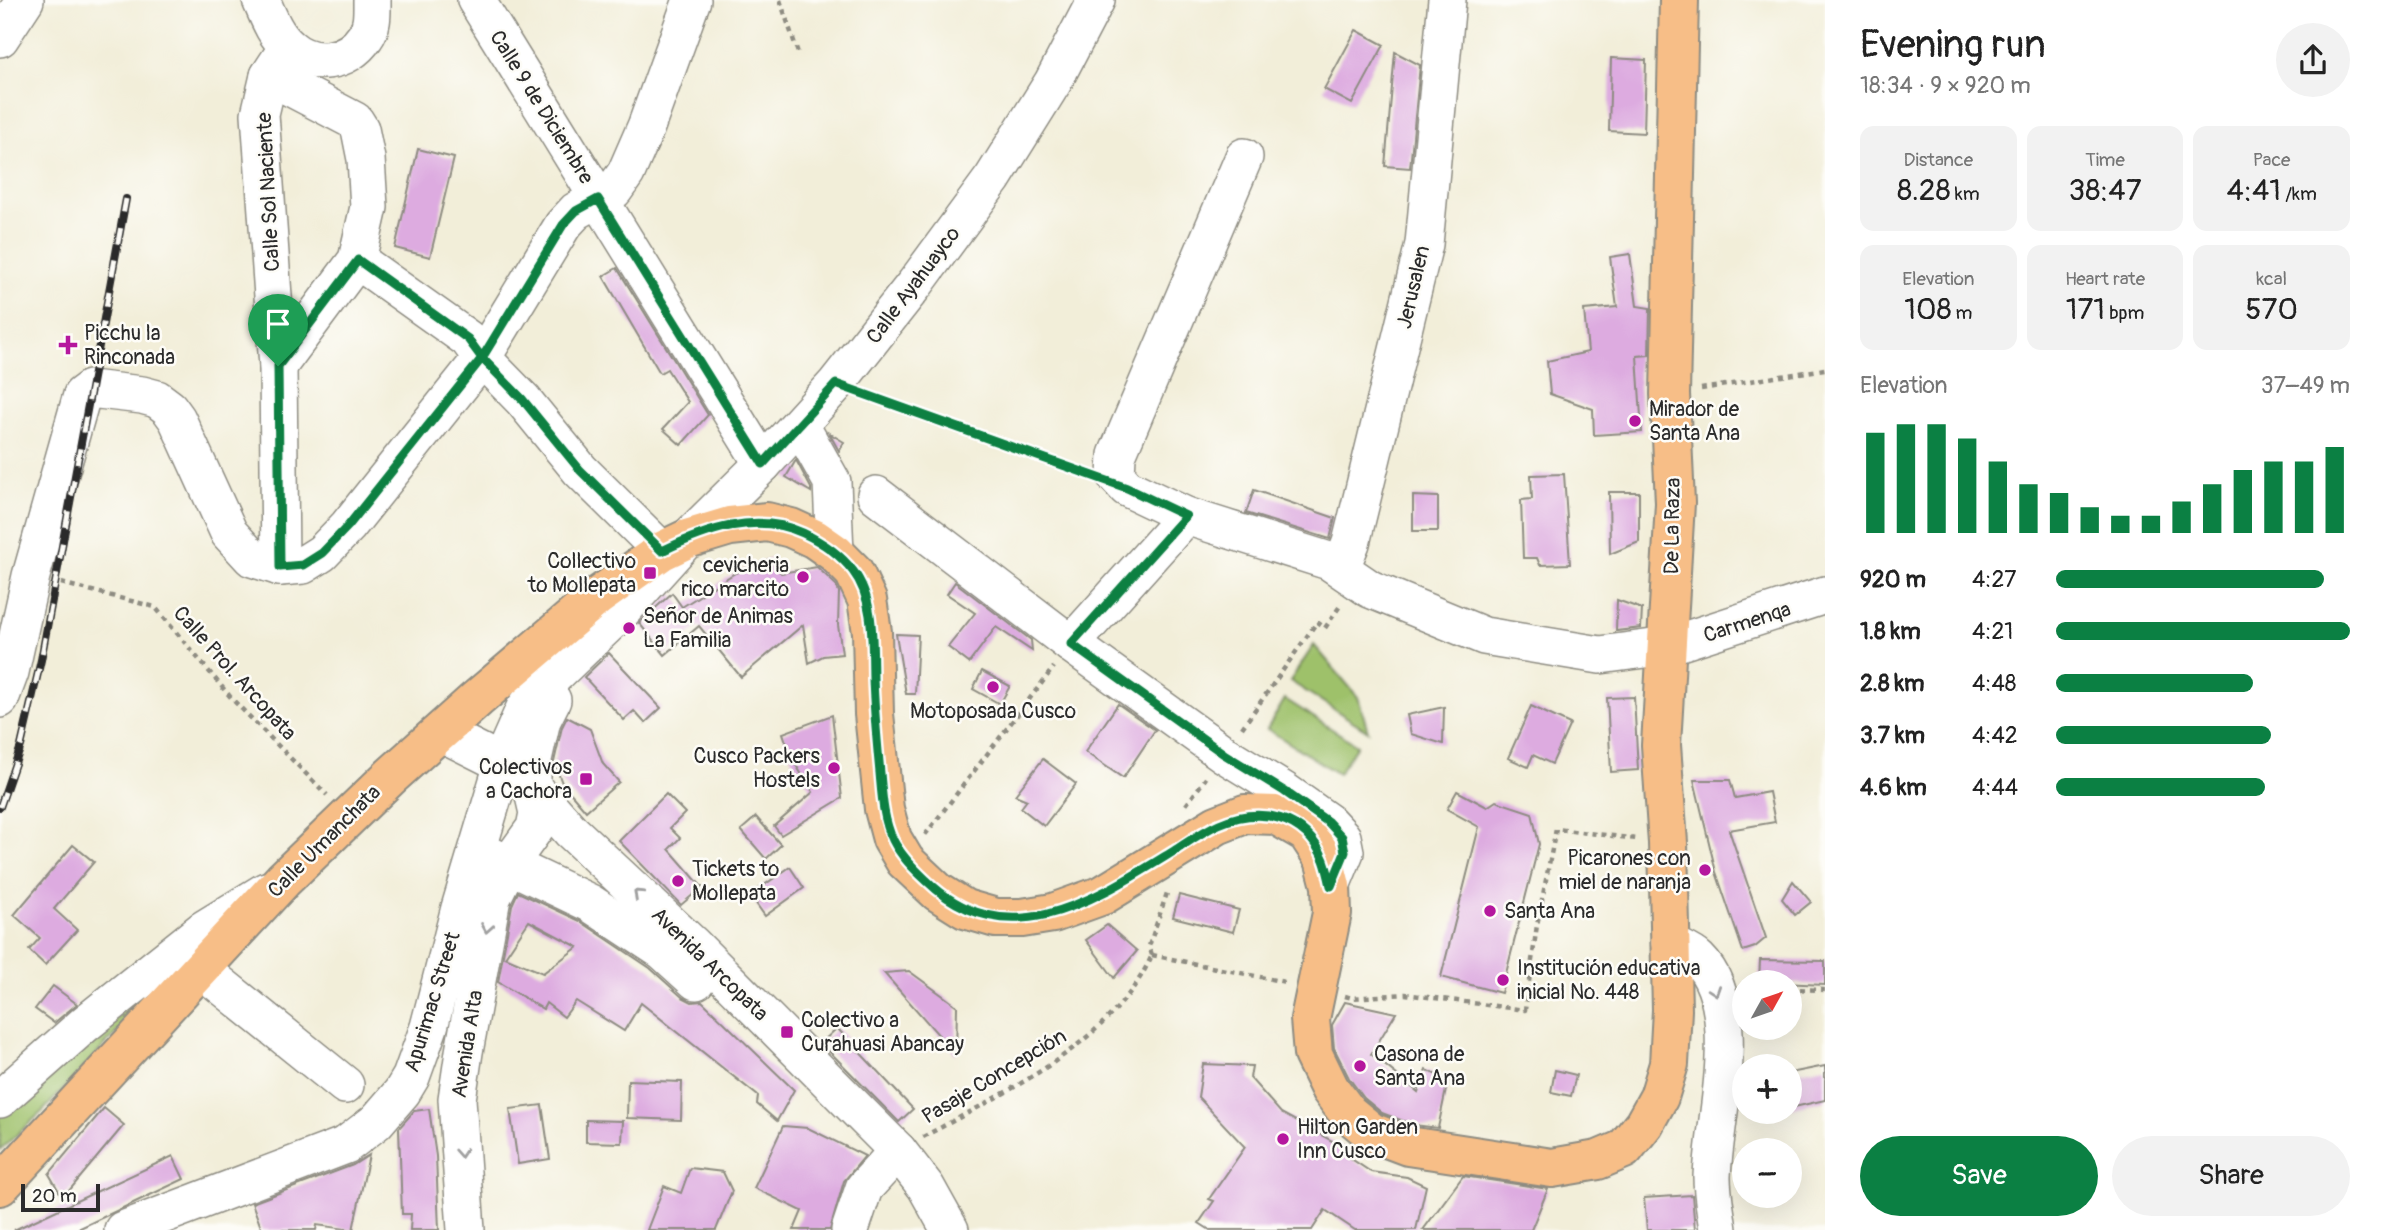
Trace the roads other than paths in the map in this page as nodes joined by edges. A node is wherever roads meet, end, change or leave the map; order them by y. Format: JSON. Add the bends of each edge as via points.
{"nodes":[{"id":1,"x":25,"y":0,"type":"edge"},
{"id":2,"x":261,"y":0,"type":"edge"},
{"id":3,"x":372,"y":0,"type":"edge"},
{"id":4,"x":476,"y":0,"type":"edge"},
{"id":5,"x":692,"y":0,"type":"edge"},
{"id":6,"x":1096,"y":0,"type":"edge"},
{"id":7,"x":1447,"y":0,"type":"edge"},
{"id":8,"x":1679,"y":0,"type":"edge"},
{"id":9,"x":0,"y":38,"type":"edge"},
{"id":10,"x":279,"y":62,"type":"junction"},
{"id":11,"x":1244,"y":157,"type":"dead end"},
{"id":12,"x":598,"y":199,"type":"junction"},
{"id":13,"x":358,"y":260,"type":"junction"},
{"id":14,"x":482,"y":358,"type":"junction"},
{"id":15,"x":278,"y":366,"type":"junction"},
{"id":16,"x":800,"y":425,"type":"junction"},
{"id":17,"x":763,"y":464,"type":"junction"},
{"id":18,"x":876,"y":495,"type":"dead end"},
{"id":19,"x":1186,"y":516,"type":"junction"},
{"id":20,"x":674,"y":545,"type":"junction"},
{"id":21,"x":835,"y":553,"type":"junction"},
{"id":22,"x":280,"y":567,"type":"junction"},
{"id":23,"x":1341,"y":568,"type":"junction"},
{"id":24,"x":1825,"y":595,"type":"edge"},
{"id":25,"x":597,"y":636,"type":"junction"},
{"id":26,"x":1071,"y":644,"type":"junction"},
{"id":27,"x":1668,"y":646,"type":"junction"},
{"id":28,"x":0,"y":699,"type":"edge"},
{"id":29,"x":440,"y":732,"type":"junction"},
{"id":30,"x":504,"y":764,"type":"junction"},
{"id":31,"x":533,"y":787,"type":"junction"},
{"id":32,"x":494,"y":858,"type":"junction"},
{"id":33,"x":905,"y":861,"type":"joint"},
{"id":34,"x":283,"y":880,"type":"junction"},
{"id":35,"x":1331,"y":886,"type":"junction"},
{"id":36,"x":1670,"y":943,"type":"junction"},
{"id":37,"x":201,"y":969,"type":"junction"},
{"id":38,"x":345,"y":1085,"type":"dead end"},
{"id":39,"x":402,"y":1092,"type":"junction"},
{"id":40,"x":0,"y":1099,"type":"edge"},
{"id":41,"x":457,"y":1099,"type":"junction"},
{"id":42,"x":892,"y":1157,"type":"junction"},
{"id":43,"x":0,"y":1186,"type":"edge"},
{"id":44,"x":123,"y":1230,"type":"edge"},
{"id":45,"x":466,"y":1230,"type":"edge"},
{"id":46,"x":850,"y":1230,"type":"edge"},
{"id":47,"x":928,"y":1230,"type":"edge"},
{"id":48,"x":950,"y":1230,"type":"edge"},
{"id":49,"x":1718,"y":1230,"type":"edge"}],
"edges":[{"from":1,"to":9,"type":"street"},
{"from":2,"to":10,"type":"street"},
{"from":3,"to":10,"type":"street","via":[[366,36],[352,52],[333,61]]},
{"from":4,"to":12,"type":"street","name":"Calle 9 de Diciembre"},
{"from":5,"to":12,"type":"street","via":[[626,173],[614,190]]},
{"from":6,"to":16,"type":"street","name":"Calle Ayahuayco","via":[[1053,82],[993,178],[915,284]]},
{"from":7,"to":23,"type":"street","name":"Jerusalen","via":[[1423,244],[1351,544]]},
{"from":8,"to":27,"type":"main road","name":"De La Raza","via":[[1670,394],[1675,503]]},
{"from":10,"to":13,"type":"street","via":[[360,129],[369,207]]},
{"from":10,"to":15,"type":"street","name":"Calle Sol Naciente","via":[[260,114]]},
{"from":11,"to":19,"type":"street","name":"Carmenqa","via":[[1117,455],[1116,476],[1127,488]]},
{"from":12,"to":14,"type":"street","via":[[563,225]]},
{"from":12,"to":17,"type":"street","name":"Calle 9 de Diciembre"},
{"from":13,"to":14,"type":"street","via":[[468,339]]},
{"from":13,"to":15,"type":"street"},
{"from":14,"to":20,"type":"street","via":[[580,470]]},
{"from":14,"to":22,"type":"street","via":[[322,553],[303,565]]},
{"from":15,"to":22,"type":"street","name":"Calle Sol Naciente"},
{"from":16,"to":17,"type":"street","name":"Calle Ayahuayco"},
{"from":16,"to":21,"type":"street","via":[[832,482]]},
{"from":17,"to":20,"type":"street","name":"Calle Ayahuayco"},
{"from":18,"to":26,"type":"street"},
{"from":19,"to":23,"type":"street","name":"Carmenqa"},
{"from":19,"to":26,"type":"street"},
{"from":20,"to":21,"type":"main road","name":"Calle Umanchata","via":[[730,526],[767,522],[791,528]]},
{"from":20,"to":25,"type":"street","name":"Apurimac Street"},
{"from":20,"to":29,"type":"main road","name":"Calle Umanchata","via":[[597,597]]},
{"from":21,"to":33,"type":"main road","name":"Calle Umanchata","via":[[854,572],[867,600],[884,809],[892,839]]},
{"from":22,"to":28,"type":"street","via":[[252,558],[229,533],[169,408],[142,395],[90,389],[79,400]]},
{"from":23,"to":27,"type":"street","name":"Carmenqa","via":[[1370,589],[1484,636],[1600,655]]},
{"from":24,"to":27,"type":"street","name":"Carmenqa"},
{"from":25,"to":30,"type":"street","name":"Apurimac Street","via":[[524,710]]},
{"from":25,"to":31,"type":"street","name":"Apurimac Street","via":[[542,720],[532,764]]},
{"from":26,"to":35,"type":"street","via":[[1328,822],[1342,837],[1345,852]]},
{"from":27,"to":36,"type":"main road","name":"De La Raza","via":[[1661,745]]},
{"from":29,"to":30,"type":"street","name":"Avenida Arcopata"},
{"from":29,"to":34,"type":"main road","name":"Calle Umanchata"},
{"from":30,"to":31,"type":"street","name":"Avenida Arcopata"},
{"from":30,"to":32,"type":"street","name":"Apurimac Street"},
{"from":31,"to":32,"type":"street","name":"Apurimac Street","via":[[536,828]]},
{"from":42,"to":31,"type":"street","name":"Avenida Arcopata","one_way":true,"via":[[693,945],[570,831]]},
{"from":32,"to":39,"type":"street","name":"Apurimac Street","via":[[460,908],[429,1027]]},
{"from":32,"to":41,"type":"street","name":"Avenida Alta","one_way":true,"via":[[492,898]]},
{"from":32,"to":42,"type":"street","name":"Avenida Arcopata","via":[[590,903],[663,951]]},
{"from":33,"to":35,"type":"main road","name":"De La Raza","via":[[938,892],[965,909],[996,918],[1022,918],[1053,913],[1103,895],[1217,825],[1245,814],[1276,815],[1307,833],[1324,859]]},
{"from":34,"to":37,"type":"main road","name":"Calle Umanchata"},
{"from":34,"to":40,"type":"street","via":[[204,929]]},
{"from":35,"to":36,"type":"main road","name":"De La Raza","via":[[1332,913],[1310,1019],[1313,1054],[1348,1113],[1371,1132],[1408,1146],[1552,1168],[1598,1160],[1624,1149],[1659,1097],[1669,1064]]},
{"from":36,"to":49,"type":"street","one_way":true,"via":[[1698,959],[1715,986],[1723,1021],[1723,1080],[1712,1178]]},
{"from":37,"to":38,"type":"street"},
{"from":37,"to":43,"type":"main road","name":"Calle Umanchata"},
{"from":39,"to":41,"type":"street"},
{"from":39,"to":44,"type":"street","name":"Apurimac Street","via":[[376,1122],[345,1145]]},
{"from":41,"to":45,"type":"street","name":"Avenida Alta","one_way":true},
{"from":42,"to":46,"type":"street","via":[[864,1188]]},
{"from":42,"to":47,"type":"street","name":"Avenida Arcopata"},
{"from":42,"to":48,"type":"street","name":"Avenida Arcopata","via":[[926,1187]]}]}
